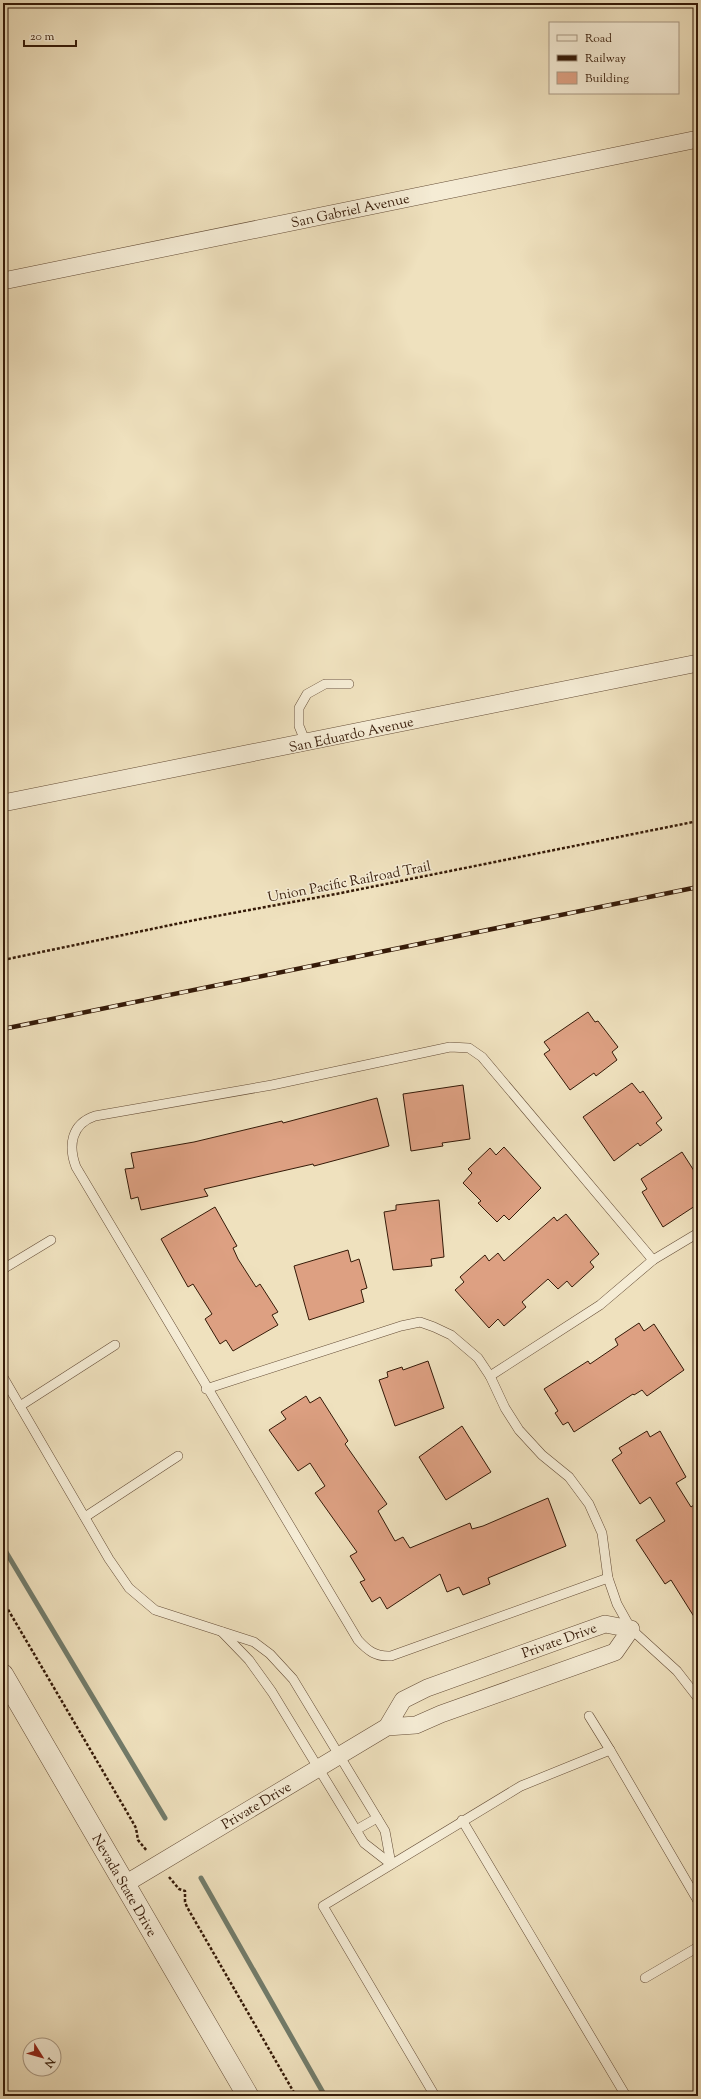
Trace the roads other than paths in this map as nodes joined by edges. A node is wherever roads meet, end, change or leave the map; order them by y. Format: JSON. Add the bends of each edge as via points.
{"nodes":[{"id":1,"x":698,"y":139,"type":"edge"},
{"id":2,"x":3,"y":281,"type":"edge"},
{"id":3,"x":698,"y":663,"type":"edge"},
{"id":4,"x":349,"y":684,"type":"dead end"},
{"id":5,"x":306,"y":743,"type":"junction"},
{"id":6,"x":3,"y":803,"type":"edge"},
{"id":7,"x":698,"y":1233,"type":"edge"},
{"id":8,"x":51,"y":1240,"type":"dead end"},
{"id":9,"x":653,"y":1260,"type":"junction"},
{"id":10,"x":3,"y":1269,"type":"edge"},
{"id":11,"x":116,"y":1344,"type":"dead end"},
{"id":12,"x":490,"y":1376,"type":"junction"},
{"id":13,"x":3,"y":1377,"type":"edge"},
{"id":14,"x":206,"y":1389,"type":"junction"},
{"id":15,"x":20,"y":1406,"type":"junction"},
{"id":16,"x":178,"y":1456,"type":"dead end"},
{"id":17,"x":85,"y":1517,"type":"junction"},
{"id":18,"x":608,"y":1578,"type":"junction"},
{"id":19,"x":631,"y":1629,"type":"junction"},
{"id":20,"x":221,"y":1631,"type":"junction"},
{"id":21,"x":6,"y":1687,"type":"edge"},
{"id":22,"x":698,"y":1698,"type":"edge"},
{"id":23,"x":590,"y":1716,"type":"dead end"},
{"id":24,"x":387,"y":1727,"type":"junction"},
{"id":25,"x":610,"y":1750,"type":"junction"},
{"id":26,"x":340,"y":1756,"type":"junction"},
{"id":27,"x":318,"y":1768,"type":"junction"},
{"id":28,"x":377,"y":1818,"type":"junction"},
{"id":29,"x":462,"y":1820,"type":"junction"},
{"id":30,"x":356,"y":1830,"type":"junction"},
{"id":31,"x":391,"y":1864,"type":"junction"},
{"id":32,"x":125,"y":1884,"type":"junction"},
{"id":33,"x":698,"y":1901,"type":"edge"},
{"id":34,"x":698,"y":1947,"type":"edge"},
{"id":35,"x":645,"y":1978,"type":"dead end"},
{"id":36,"x":248,"y":2096,"type":"edge"},
{"id":37,"x":435,"y":2096,"type":"edge"},
{"id":38,"x":626,"y":2096,"type":"edge"}],
"edges":[{"from":1,"to":2,"type":"street","name":"San Gabriel Avenue"},
{"from":3,"to":5,"type":"street","name":"San Eduardo Avenue"},
{"from":4,"to":5,"type":"lane","via":[[325,684],[307,694],[299,708],[299,726]]},
{"from":5,"to":6,"type":"street","name":"San Eduardo Avenue"},
{"from":7,"to":9,"type":"lane"},
{"from":8,"to":10,"type":"lane"},
{"from":9,"to":12,"type":"lane","via":[[600,1305]]},
{"from":9,"to":14,"type":"lane","via":[[482,1057],[469,1048],[450,1047],[272,1085],[88,1119],[74,1134],[71,1155]]},
{"from":11,"to":15,"type":"lane"},
{"from":12,"to":14,"type":"lane","via":[[466,1346],[451,1335],[420,1322],[400,1326]]},
{"from":12,"to":18,"type":"lane","via":[[519,1430],[542,1455],[569,1477],[590,1504],[602,1533]]},
{"from":13,"to":15,"type":"lane"},
{"from":14,"to":18,"type":"lane","via":[[358,1640],[376,1655],[392,1656]]},
{"from":15,"to":17,"type":"lane"},
{"from":16,"to":17,"type":"lane"},
{"from":17,"to":20,"type":"lane","via":[[129,1588],[155,1610]]},
{"from":18,"to":19,"type":"lane","via":[[617,1604]]},
{"from":19,"to":22,"type":"lane","via":[[677,1671]]},
{"from":19,"to":24,"type":"street","name":"Private Drive","via":[[615,1652],[416,1725]]},
{"from":19,"to":24,"type":"street","name":"Private Drive","via":[[605,1624],[427,1688],[403,1700]]},
{"from":20,"to":26,"type":"lane","via":[[254,1642],[270,1654],[293,1679]]},
{"from":20,"to":27,"type":"lane","via":[[249,1660],[272,1692]]},
{"from":21,"to":32,"type":"street","name":"Nevada State Drive"},
{"from":23,"to":25,"type":"lane"},
{"from":24,"to":26,"type":"street","name":"Private Drive"},
{"from":25,"to":29,"type":"lane","via":[[521,1786]]},
{"from":25,"to":33,"type":"lane"},
{"from":26,"to":27,"type":"street","name":"Private Drive"},
{"from":26,"to":28,"type":"lane"},
{"from":27,"to":30,"type":"lane"},
{"from":27,"to":32,"type":"street","name":"Private Drive"},
{"from":28,"to":30,"type":"lane"},
{"from":28,"to":31,"type":"lane","via":[[385,1831]]},
{"from":29,"to":31,"type":"lane"},
{"from":29,"to":38,"type":"lane"},
{"from":30,"to":31,"type":"lane","via":[[364,1844]]},
{"from":31,"to":37,"type":"lane","via":[[323,1906]]},
{"from":32,"to":36,"type":"street","name":"Nevada State Drive"},
{"from":34,"to":35,"type":"lane"}]}
